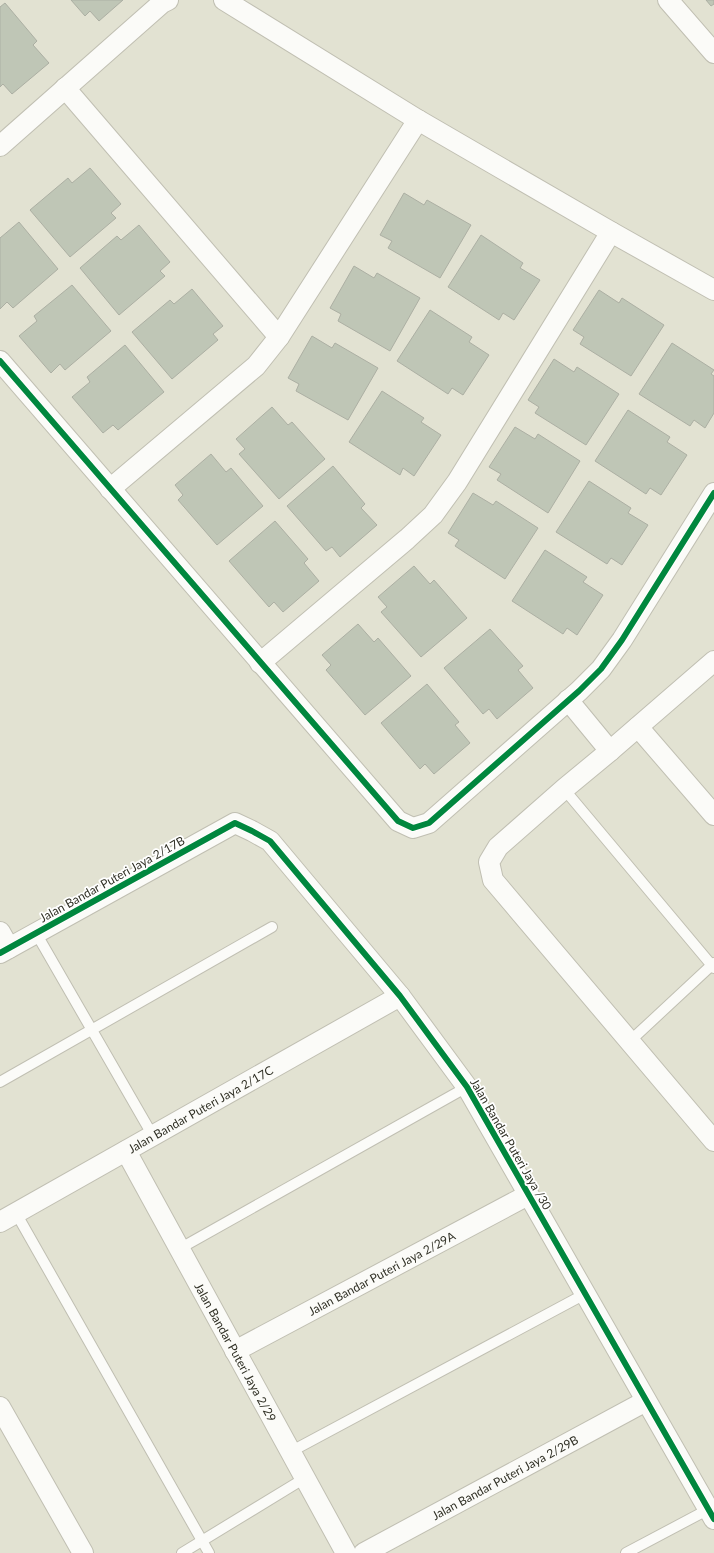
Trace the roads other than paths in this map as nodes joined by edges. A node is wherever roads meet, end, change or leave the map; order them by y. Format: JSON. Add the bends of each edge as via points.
{"nodes":[{"id":1,"x":168,"y":0,"type":"edge"},
{"id":2,"x":224,"y":0,"type":"edge"},
{"id":3,"x":668,"y":0,"type":"edge"},
{"id":4,"x":710,"y":42,"type":"edge"},
{"id":5,"x":65,"y":88,"type":"junction"},
{"id":6,"x":418,"y":120,"type":"junction"},
{"id":7,"x":0,"y":146,"type":"edge"},
{"id":8,"x":611,"y":232,"type":"junction"},
{"id":9,"x":714,"y":290,"type":"edge"},
{"id":10,"x":279,"y":338,"type":"junction"},
{"id":11,"x":0,"y":361,"type":"edge"},
{"id":12,"x":110,"y":489,"type":"junction"},
{"id":13,"x":714,"y":493,"type":"edge"},
{"id":14,"x":714,"y":661,"type":"edge"},
{"id":15,"x":260,"y":662,"type":"junction"},
{"id":16,"x":568,"y":700,"type":"junction"},
{"id":17,"x":638,"y":727,"type":"junction"},
{"id":18,"x":610,"y":751,"type":"junction"},
{"id":19,"x":564,"y":789,"type":"junction"},
{"id":20,"x":714,"y":815,"type":"edge"},
{"id":21,"x":235,"y":823,"type":"joint"},
{"id":22,"x":272,"y":927,"type":"dead end"},
{"id":23,"x":36,"y":933,"type":"junction"},
{"id":24,"x":3,"y":944,"type":"edge"},
{"id":25,"x":713,"y":966,"type":"edge"},
{"id":26,"x":400,"y":996,"type":"junction"},
{"id":27,"x":92,"y":1030,"type":"junction"},
{"id":28,"x":629,"y":1042,"type":"junction"},
{"id":29,"x":0,"y":1082,"type":"edge"},
{"id":30,"x":467,"y":1087,"type":"junction"},
{"id":31,"x":152,"y":1136,"type":"junction"},
{"id":32,"x":714,"y":1141,"type":"edge"},
{"id":33,"x":126,"y":1151,"type":"junction"},
{"id":34,"x":528,"y":1195,"type":"junction"},
{"id":35,"x":8,"y":1218,"type":"edge"},
{"id":36,"x":179,"y":1249,"type":"junction"},
{"id":37,"x":585,"y":1294,"type":"junction"},
{"id":38,"x":235,"y":1351,"type":"junction"},
{"id":39,"x":646,"y":1401,"type":"junction"},
{"id":40,"x":0,"y":1407,"type":"edge"},
{"id":41,"x":290,"y":1452,"type":"junction"},
{"id":42,"x":305,"y":1478,"type":"junction"},
{"id":43,"x":711,"y":1514,"type":"edge"},
{"id":44,"x":202,"y":1541,"type":"junction"},
{"id":45,"x":83,"y":1553,"type":"edge"},
{"id":46,"x":182,"y":1553,"type":"edge"},
{"id":47,"x":209,"y":1553,"type":"edge"},
{"id":48,"x":346,"y":1553,"type":"edge"},
{"id":49,"x":364,"y":1553,"type":"edge"},
{"id":50,"x":626,"y":1553,"type":"edge"}],
"edges":[{"from":1,"to":5,"type":"street"},
{"from":2,"to":6,"type":"street"},
{"from":3,"to":4,"type":"street"},
{"from":5,"to":7,"type":"street"},
{"from":5,"to":10,"type":"street"},
{"from":6,"to":8,"type":"street"},
{"from":6,"to":10,"type":"street"},
{"from":8,"to":9,"type":"street"},
{"from":8,"to":15,"type":"street","via":[[457,482],[433,515]]},
{"from":10,"to":12,"type":"street","via":[[256,366]]},
{"from":11,"to":12,"type":"street"},
{"from":12,"to":15,"type":"street"},
{"from":13,"to":16,"type":"street","via":[[606,663]]},
{"from":14,"to":17,"type":"street"},
{"from":15,"to":16,"type":"street","via":[[398,821],[413,828],[429,823]]},
{"from":16,"to":18,"type":"street"},
{"from":17,"to":18,"type":"street"},
{"from":17,"to":20,"type":"street"},
{"from":18,"to":19,"type":"street"},
{"from":19,"to":25,"type":"lane"},
{"from":19,"to":28,"type":"street","via":[[498,847],[489,862],[493,880]]},
{"from":21,"to":23,"type":"street","name":"Jalan Bandar Puteri Jaya 2/17B"},
{"from":21,"to":26,"type":"street","name":"Jalan Bandar Puteri Jaya /30","via":[[270,841]]},
{"from":22,"to":27,"type":"lane"},
{"from":23,"to":24,"type":"street","name":"Jalan Bandar Puteri Jaya 2/17B"},
{"from":23,"to":27,"type":"lane"},
{"from":25,"to":28,"type":"lane"},
{"from":26,"to":30,"type":"street","name":"Jalan Bandar Puteri Jaya /30"},
{"from":26,"to":31,"type":"street","name":"Jalan Bandar Puteri Jaya 2/17C"},
{"from":27,"to":29,"type":"lane"},
{"from":27,"to":31,"type":"lane"},
{"from":28,"to":32,"type":"street"},
{"from":30,"to":34,"type":"street","name":"Jalan Bandar Puteri Jaya /30"},
{"from":30,"to":36,"type":"lane"},
{"from":31,"to":33,"type":"street","name":"Jalan Bandar Puteri Jaya 2/17C"},
{"from":33,"to":35,"type":"street","name":"Jalan Bandar Puteri Jaya 2/17C"},
{"from":33,"to":36,"type":"street","name":"Jalan Bandar Puteri Jaya 2/29"},
{"from":34,"to":37,"type":"street","name":"Jalan Bandar Puteri Jaya /30"},
{"from":34,"to":38,"type":"street","name":"Jalan Bandar Puteri Jaya 2/29A"},
{"from":35,"to":44,"type":"lane"},
{"from":36,"to":38,"type":"street","name":"Jalan Bandar Puteri Jaya 2/29"},
{"from":37,"to":39,"type":"street","name":"Jalan Bandar Puteri Jaya /30"},
{"from":37,"to":41,"type":"lane"},
{"from":38,"to":41,"type":"street","name":"Jalan Bandar Puteri Jaya 2/29"},
{"from":39,"to":43,"type":"street","name":"Jalan Bandar Puteri Jaya /30"},
{"from":39,"to":49,"type":"street","name":"Jalan Bandar Puteri Jaya 2/29B"},
{"from":40,"to":45,"type":"street"},
{"from":41,"to":42,"type":"street","name":"Jalan Bandar Puteri Jaya 2/29"},
{"from":42,"to":44,"type":"lane"},
{"from":42,"to":48,"type":"street","name":"Jalan Bandar Puteri Jaya 2/29"},
{"from":43,"to":50,"type":"lane"},
{"from":44,"to":46,"type":"lane"},
{"from":44,"to":47,"type":"lane"}]}
